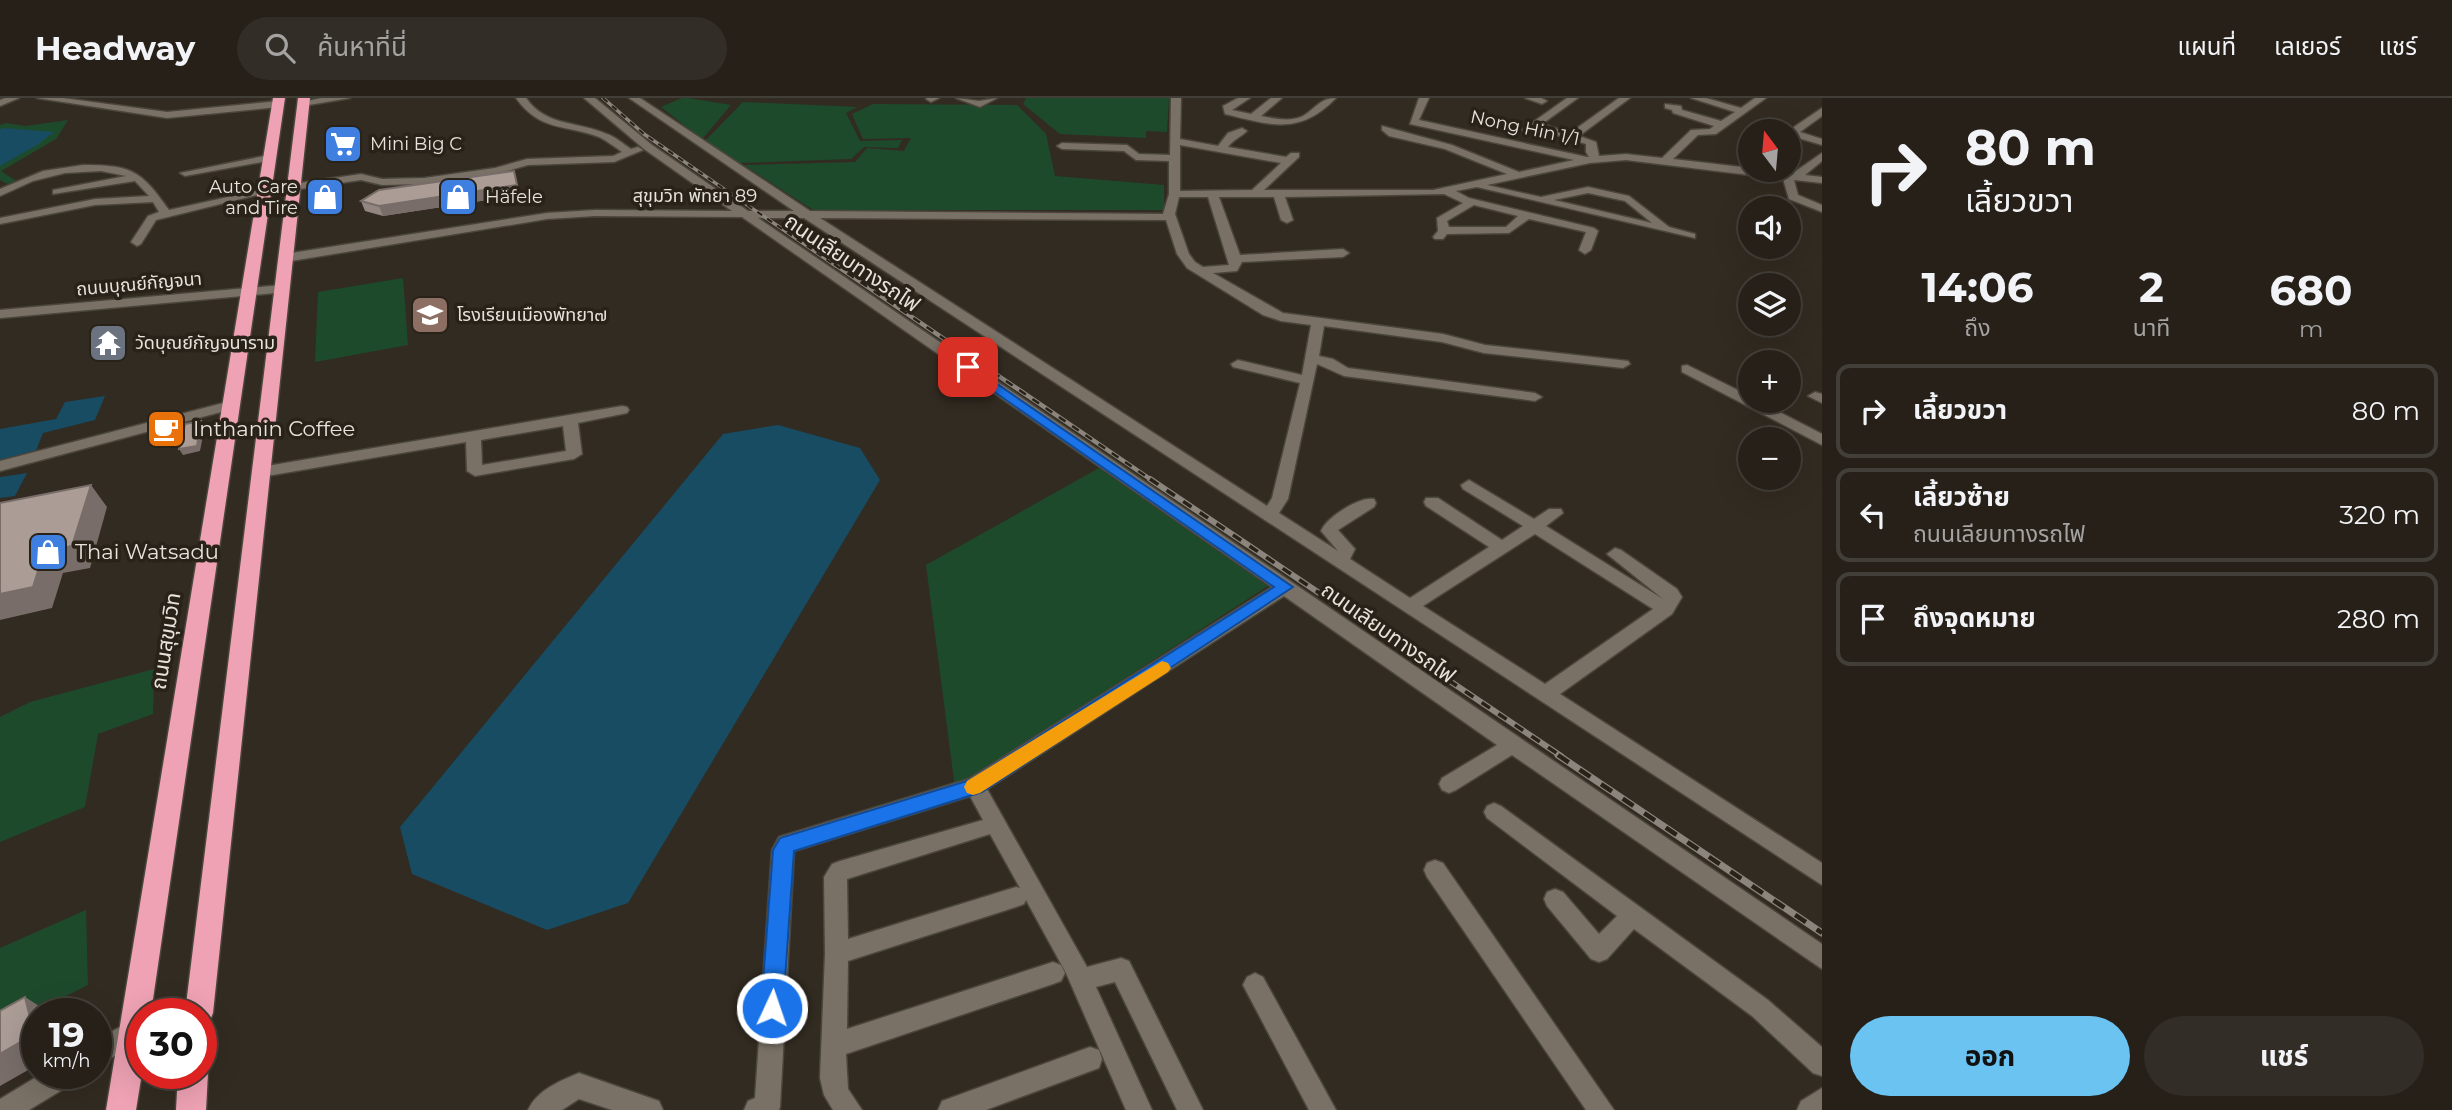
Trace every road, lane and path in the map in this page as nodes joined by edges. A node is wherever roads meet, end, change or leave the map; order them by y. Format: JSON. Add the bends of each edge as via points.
{"nodes":[{"id":1,"x":14,"y":98,"type":"edge"},
{"id":2,"x":42,"y":98,"type":"edge"},
{"id":3,"x":345,"y":98,"type":"edge"},
{"id":4,"x":521,"y":98,"type":"edge"},
{"id":5,"x":589,"y":98,"type":"edge"},
{"id":6,"x":660,"y":98,"type":"edge"},
{"id":7,"x":961,"y":98,"type":"edge"},
{"id":8,"x":992,"y":98,"type":"edge"},
{"id":9,"x":1176,"y":98,"type":"edge"},
{"id":10,"x":1224,"y":98,"type":"edge"},
{"id":11,"x":1277,"y":98,"type":"edge"},
{"id":12,"x":1331,"y":98,"type":"edge"},
{"id":13,"x":1424,"y":98,"type":"edge"},
{"id":14,"x":1530,"y":98,"type":"edge"},
{"id":15,"x":1573,"y":98,"type":"edge"},
{"id":16,"x":1625,"y":98,"type":"edge"},
{"id":17,"x":1696,"y":98,"type":"edge"},
{"id":18,"x":1758,"y":98,"type":"edge"},
{"id":19,"x":303,"y":100,"type":"edge"},
{"id":20,"x":1243,"y":100,"type":"edge"},
{"id":21,"x":1542,"y":100,"type":"dead end"},
{"id":22,"x":278,"y":101,"type":"edge"},
{"id":23,"x":638,"y":102,"type":"edge"},
{"id":24,"x":0,"y":103,"type":"edge"},
{"id":25,"x":1668,"y":106,"type":"dead end"},
{"id":26,"x":1742,"y":111,"type":"junction"},
{"id":27,"x":1822,"y":111,"type":"edge"},
{"id":28,"x":1253,"y":117,"type":"junction"},
{"id":29,"x":1806,"y":122,"type":"junction"},
{"id":30,"x":1722,"y":125,"type":"junction"},
{"id":31,"x":1822,"y":127,"type":"edge"},
{"id":32,"x":1385,"y":128,"type":"dead end"},
{"id":33,"x":1242,"y":131,"type":"dead end"},
{"id":34,"x":1602,"y":138,"type":"dead end"},
{"id":35,"x":1568,"y":139,"type":"junction"},
{"id":36,"x":1174,"y":141,"type":"junction"},
{"id":37,"x":1822,"y":142,"type":"edge"},
{"id":38,"x":1062,"y":146,"type":"dead end"},
{"id":39,"x":648,"y":147,"type":"junction"},
{"id":40,"x":1222,"y":149,"type":"junction"},
{"id":41,"x":630,"y":153,"type":"junction"},
{"id":42,"x":1592,"y":155,"type":"junction"},
{"id":43,"x":1822,"y":156,"type":"edge"},
{"id":44,"x":1091,"y":157,"type":"dead end"},
{"id":45,"x":1136,"y":157,"type":"junction"},
{"id":46,"x":269,"y":158,"type":"junction"},
{"id":47,"x":1174,"y":158,"type":"junction"},
{"id":48,"x":1664,"y":162,"type":"junction"},
{"id":49,"x":1738,"y":169,"type":"edge"},
{"id":50,"x":1801,"y":170,"type":"edge"},
{"id":51,"x":185,"y":173,"type":"dead end"},
{"id":52,"x":1520,"y":176,"type":"junction"},
{"id":53,"x":136,"y":177,"type":"junction"},
{"id":54,"x":1801,"y":178,"type":"edge"},
{"id":55,"x":1822,"y":180,"type":"edge"},
{"id":56,"x":1792,"y":182,"type":"edge"},
{"id":57,"x":1479,"y":186,"type":"junction"},
{"id":58,"x":293,"y":187,"type":"junction"},
{"id":59,"x":1446,"y":191,"type":"junction"},
{"id":60,"x":57,"y":192,"type":"dead end"},
{"id":61,"x":264,"y":192,"type":"junction"},
{"id":62,"x":0,"y":193,"type":"edge"},
{"id":63,"x":1174,"y":194,"type":"junction"},
{"id":64,"x":1213,"y":195,"type":"junction"},
{"id":65,"x":1253,"y":195,"type":"junction"},
{"id":66,"x":1279,"y":195,"type":"junction"},
{"id":67,"x":156,"y":199,"type":"junction"},
{"id":68,"x":1538,"y":201,"type":"junction"},
{"id":69,"x":1472,"y":202,"type":"junction"},
{"id":70,"x":1822,"y":209,"type":"edge"},
{"id":71,"x":166,"y":214,"type":"junction"},
{"id":72,"x":745,"y":214,"type":"junction"},
{"id":73,"x":806,"y":214,"type":"junction"},
{"id":74,"x":1170,"y":215,"type":"junction"},
{"id":75,"x":1526,"y":215,"type":"junction"},
{"id":76,"x":1287,"y":220,"type":"dead end"},
{"id":77,"x":0,"y":222,"type":"edge"},
{"id":78,"x":1667,"y":230,"type":"junction"},
{"id":79,"x":1691,"y":236,"type":"dead end"},
{"id":80,"x":137,"y":242,"type":"dead end"},
{"id":81,"x":1585,"y":250,"type":"dead end"},
{"id":82,"x":1343,"y":253,"type":"dead end"},
{"id":83,"x":285,"y":258,"type":"junction"},
{"id":84,"x":1237,"y":262,"type":"junction"},
{"id":85,"x":1200,"y":271,"type":"junction"},
{"id":86,"x":282,"y":289,"type":"junction"},
{"id":87,"x":248,"y":292,"type":"junction"},
{"id":88,"x":0,"y":314,"type":"edge"},
{"id":89,"x":1318,"y":323,"type":"junction"},
{"id":90,"x":1310,"y":359,"type":"junction"},
{"id":91,"x":1238,"y":364,"type":"dead end"},
{"id":92,"x":1623,"y":364,"type":"dead end"},
{"id":93,"x":1687,"y":369,"type":"dead end"},
{"id":94,"x":1307,"y":380,"type":"junction"},
{"id":95,"x":1535,"y":397,"type":"dead end"},
{"id":96,"x":231,"y":405,"type":"junction"},
{"id":97,"x":622,"y":410,"type":"dead end"},
{"id":98,"x":570,"y":420,"type":"junction"},
{"id":99,"x":473,"y":436,"type":"junction"},
{"id":100,"x":1822,"y":440,"type":"edge"},
{"id":101,"x":0,"y":466,"type":"edge"},
{"id":102,"x":261,"y":472,"type":"junction"},
{"id":103,"x":1469,"y":485,"type":"dead end"},
{"id":104,"x":1432,"y":502,"type":"dead end"},
{"id":105,"x":1368,"y":503,"type":"dead end"},
{"id":106,"x":1555,"y":513,"type":"dead end"},
{"id":107,"x":1269,"y":515,"type":"junction"},
{"id":108,"x":1536,"y":525,"type":"junction"},
{"id":109,"x":1501,"y":547,"type":"junction"},
{"id":110,"x":1615,"y":554,"type":"dead end"},
{"id":111,"x":1340,"y":562,"type":"junction"},
{"id":112,"x":1285,"y":587,"type":"junction"},
{"id":113,"x":1409,"y":607,"type":"junction"},
{"id":114,"x":1666,"y":608,"type":"junction"},
{"id":115,"x":1544,"y":695,"type":"junction"},
{"id":116,"x":1513,"y":745,"type":"junction"},
{"id":117,"x":1449,"y":784,"type":"dead end"},
{"id":118,"x":975,"y":786,"type":"junction"},
{"id":119,"x":1494,"y":812,"type":"dead end"},
{"id":120,"x":982,"y":829,"type":"dead end"},
{"id":121,"x":1435,"y":870,"type":"dead end"},
{"id":122,"x":1822,"y":875,"type":"edge"},
{"id":123,"x":1016,"y":897,"type":"dead end"},
{"id":124,"x":1555,"y":899,"type":"dead end"},
{"id":125,"x":1633,"y":914,"type":"junction"},
{"id":126,"x":836,"y":954,"type":"junction"},
{"id":127,"x":1822,"y":958,"type":"edge"},
{"id":128,"x":1053,"y":972,"type":"dead end"},
{"id":129,"x":1080,"y":980,"type":"junction"},
{"id":130,"x":1255,"y":985,"type":"dead end"},
{"id":131,"x":138,"y":998,"type":"edge"},
{"id":132,"x":201,"y":998,"type":"edge"},
{"id":133,"x":833,"y":1046,"type":"junction"},
{"id":134,"x":1090,"y":1059,"type":"dead end"},
{"id":135,"x":1822,"y":1064,"type":"edge"},
{"id":136,"x":126,"y":1078,"type":"edge"},
{"id":137,"x":40,"y":1089,"type":"edge"},
{"id":138,"x":192,"y":1089,"type":"edge"},
{"id":139,"x":1822,"y":1101,"type":"edge"},
{"id":140,"x":5,"y":1110,"type":"edge"},
{"id":141,"x":121,"y":1110,"type":"edge"},
{"id":142,"x":191,"y":1110,"type":"edge"},
{"id":143,"x":541,"y":1110,"type":"edge"},
{"id":144,"x":650,"y":1110,"type":"edge"},
{"id":145,"x":757,"y":1110,"type":"edge"},
{"id":146,"x":849,"y":1110,"type":"edge"},
{"id":147,"x":951,"y":1110,"type":"edge"},
{"id":148,"x":1139,"y":1110,"type":"edge"},
{"id":149,"x":1190,"y":1110,"type":"edge"},
{"id":150,"x":1323,"y":1110,"type":"edge"},
{"id":151,"x":1601,"y":1110,"type":"edge"},
{"id":152,"x":1810,"y":1110,"type":"edge"}],
"edges":[{"from":1,"to":24,"type":"street"},
{"from":2,"to":22,"type":"street","via":[[167,115]]},
{"from":3,"to":19,"type":"street"},
{"from":4,"to":41,"type":"street","via":[[543,121],[603,136]]},
{"from":5,"to":39,"type":"street","name":"ถนนเลียบทางรถไฟ"},
{"from":6,"to":23,"type":"street"},
{"from":7,"to":8,"type":"street","via":[[980,104]]},
{"from":9,"to":36,"type":"street"},
{"from":10,"to":20,"type":"street"},
{"from":11,"to":28,"type":"street"},
{"from":12,"to":28,"type":"street","via":[[1304,119],[1277,122]]},
{"from":13,"to":42,"type":"street","name":"Nong Hin 1/1","via":[[1412,120]]},
{"from":14,"to":21,"type":"street"},
{"from":15,"to":35,"type":"street","via":[[1529,128]]},
{"from":16,"to":35,"type":"street"},
{"from":17,"to":26,"type":"street"},
{"from":18,"to":26,"type":"street"},
{"from":19,"to":58,"type":"highway"},
{"from":20,"to":28,"type":"street","via":[[1226,108],[1228,112]]},
{"from":22,"to":46,"type":"highway","name":"ถนนสุขุมวิท"},
{"from":23,"to":73,"type":"street","name":"ถนนเลียบทางรถไฟ"},
{"from":25,"to":30,"type":"street"},
{"from":26,"to":30,"type":"street"},
{"from":27,"to":29,"type":"street"},
{"from":29,"to":31,"type":"street"},
{"from":29,"to":37,"type":"street","via":[[1792,133]]},
{"from":30,"to":48,"type":"street","via":[[1712,132],[1695,132]]},
{"from":32,"to":52,"type":"street"},
{"from":33,"to":40,"type":"street","via":[[1232,135]]},
{"from":34,"to":42,"type":"street"},
{"from":35,"to":42,"type":"street"},
{"from":36,"to":40,"type":"street"},
{"from":36,"to":47,"type":"street"},
{"from":38,"to":45,"type":"street","via":[[1126,148]]},
{"from":39,"to":41,"type":"street"},
{"from":39,"to":72,"type":"street","name":"ถนนเลียบทางรถไฟ"},
{"from":40,"to":65,"type":"street","via":[[1292,158]]},
{"from":41,"to":58,"type":"street","via":[[614,159],[527,162],[424,181],[382,182],[361,177]]},
{"from":42,"to":48,"type":"street"},
{"from":42,"to":52,"type":"street"},
{"from":43,"to":50,"type":"street"},
{"from":44,"to":45,"type":"street"},
{"from":45,"to":47,"type":"street"},
{"from":46,"to":51,"type":"street"},
{"from":46,"to":61,"type":"highway","name":"ถนนสุขุมวิท"},
{"from":47,"to":63,"type":"street"},
{"from":48,"to":49,"type":"street"},
{"from":52,"to":57,"type":"street"},
{"from":53,"to":60,"type":"street"},
{"from":53,"to":62,"type":"street","via":[[89,166],[29,179]]},
{"from":53,"to":67,"type":"street"},
{"from":54,"to":55,"type":"street"},
{"from":56,"to":70,"type":"street","via":[[1793,197]]},
{"from":57,"to":59,"type":"street"},
{"from":57,"to":68,"type":"street"},
{"from":58,"to":83,"type":"highway"},
{"from":59,"to":66,"type":"street"},
{"from":59,"to":69,"type":"street"},
{"from":61,"to":71,"type":"street"},
{"from":61,"to":87,"type":"highway","name":"ถนนสุขุมวิท"},
{"from":63,"to":64,"type":"street"},
{"from":63,"to":74,"type":"street"},
{"from":64,"to":65,"type":"street"},
{"from":64,"to":84,"type":"street"},
{"from":65,"to":66,"type":"street"},
{"from":66,"to":76,"type":"street"},
{"from":67,"to":71,"type":"street"},
{"from":67,"to":77,"type":"street","via":[[95,202]]},
{"from":68,"to":78,"type":"street"},
{"from":68,"to":78,"type":"street","via":[[1588,190],[1629,199]]},
{"from":69,"to":75,"type":"street"},
{"from":69,"to":75,"type":"street","via":[[1443,218],[1441,234],[1508,230]]},
{"from":71,"to":80,"type":"street","via":[[152,218]]},
{"from":72,"to":73,"type":"street","name":"สุขุมวิท พัทยา 89"},
{"from":72,"to":83,"type":"street","name":"สุขุมวิท พัทยา 89","via":[[547,216]]},
{"from":72,"to":112,"type":"street","name":"ถนนเลียบทางรถไฟ"},
{"from":73,"to":74,"type":"street","name":"สุขุมวิท พัทยา 89"},
{"from":73,"to":107,"type":"street","name":"ถนนเลียบทางรถไฟ"},
{"from":74,"to":85,"type":"street","via":[[1183,254]]},
{"from":75,"to":81,"type":"street","via":[[1591,231]]},
{"from":78,"to":79,"type":"street"},
{"from":82,"to":84,"type":"street"},
{"from":83,"to":86,"type":"highway"},
{"from":84,"to":85,"type":"street","via":[[1233,268]]},
{"from":85,"to":89,"type":"street","via":[[1268,312]]},
{"from":86,"to":87,"type":"street","name":"ถนนบุณย์กัญจนา"},
{"from":86,"to":102,"type":"highway"},
{"from":87,"to":88,"type":"street","name":"ถนนบุณย์กัญจนา"},
{"from":87,"to":96,"type":"highway","name":"ถนนสุขุมวิท"},
{"from":89,"to":90,"type":"street"},
{"from":89,"to":92,"type":"street","via":[[1443,338],[1484,349]]},
{"from":90,"to":94,"type":"street"},
{"from":90,"to":95,"type":"street","via":[[1328,362],[1344,372]]},
{"from":91,"to":94,"type":"street"},
{"from":93,"to":100,"type":"street"},
{"from":94,"to":107,"type":"street","via":[[1280,499]]},
{"from":96,"to":101,"type":"street"},
{"from":96,"to":131,"type":"highway","name":"ถนนสุขุมวิท"},
{"from":97,"to":98,"type":"street"},
{"from":98,"to":99,"type":"street"},
{"from":98,"to":99,"type":"street","via":[[574,454],[475,471]]},
{"from":99,"to":102,"type":"street"},
{"from":102,"to":132,"type":"highway"},
{"from":103,"to":108,"type":"street"},
{"from":104,"to":109,"type":"street"},
{"from":105,"to":111,"type":"street","via":[[1330,527],[1348,549]]},
{"from":106,"to":108,"type":"street"},
{"from":107,"to":111,"type":"street","name":"ถนนเลียบทางรถไฟ"},
{"from":108,"to":109,"type":"street"},
{"from":108,"to":114,"type":"street"},
{"from":109,"to":113,"type":"street"},
{"from":110,"to":114,"type":"street","via":[[1671,593]]},
{"from":111,"to":113,"type":"street","name":"ถนนเลียบทางรถไฟ"},
{"from":112,"to":116,"type":"street","name":"ถนนเลียบทางรถไฟ"},
{"from":112,"to":118,"type":"street"},
{"from":113,"to":115,"type":"street","name":"ถนนเลียบทางรถไฟ"},
{"from":114,"to":115,"type":"street"},
{"from":115,"to":122,"type":"street","name":"ถนนเลียบทางรถไฟ"},
{"from":116,"to":117,"type":"street"},
{"from":116,"to":127,"type":"street","name":"ถนนเลียบทางรถไฟ"},
{"from":118,"to":129,"type":"street"},
{"from":118,"to":145,"type":"street","via":[[795,840],[783,850],[767,1107]]},
{"from":119,"to":125,"type":"street"},
{"from":120,"to":126,"type":"street","via":[[840,871],[835,877]]},
{"from":121,"to":151,"type":"street"},
{"from":123,"to":126,"type":"street"},
{"from":124,"to":125,"type":"street","via":[[1600,951]]},
{"from":125,"to":135,"type":"street","via":[[1760,1008]]},
{"from":126,"to":133,"type":"street"},
{"from":128,"to":133,"type":"street"},
{"from":129,"to":148,"type":"street"},
{"from":129,"to":149,"type":"street","via":[[1121,969]]},
{"from":130,"to":150,"type":"street"},
{"from":133,"to":146,"type":"street","via":[[837,1095]]},
{"from":134,"to":147,"type":"street"},
{"from":136,"to":141,"type":"highway","name":"ถนนสุขุมวิท"},
{"from":137,"to":140,"type":"street"},
{"from":138,"to":142,"type":"highway"},
{"from":139,"to":152,"type":"street"},
{"from":143,"to":144,"type":"street","via":[[579,1086]]}]}
